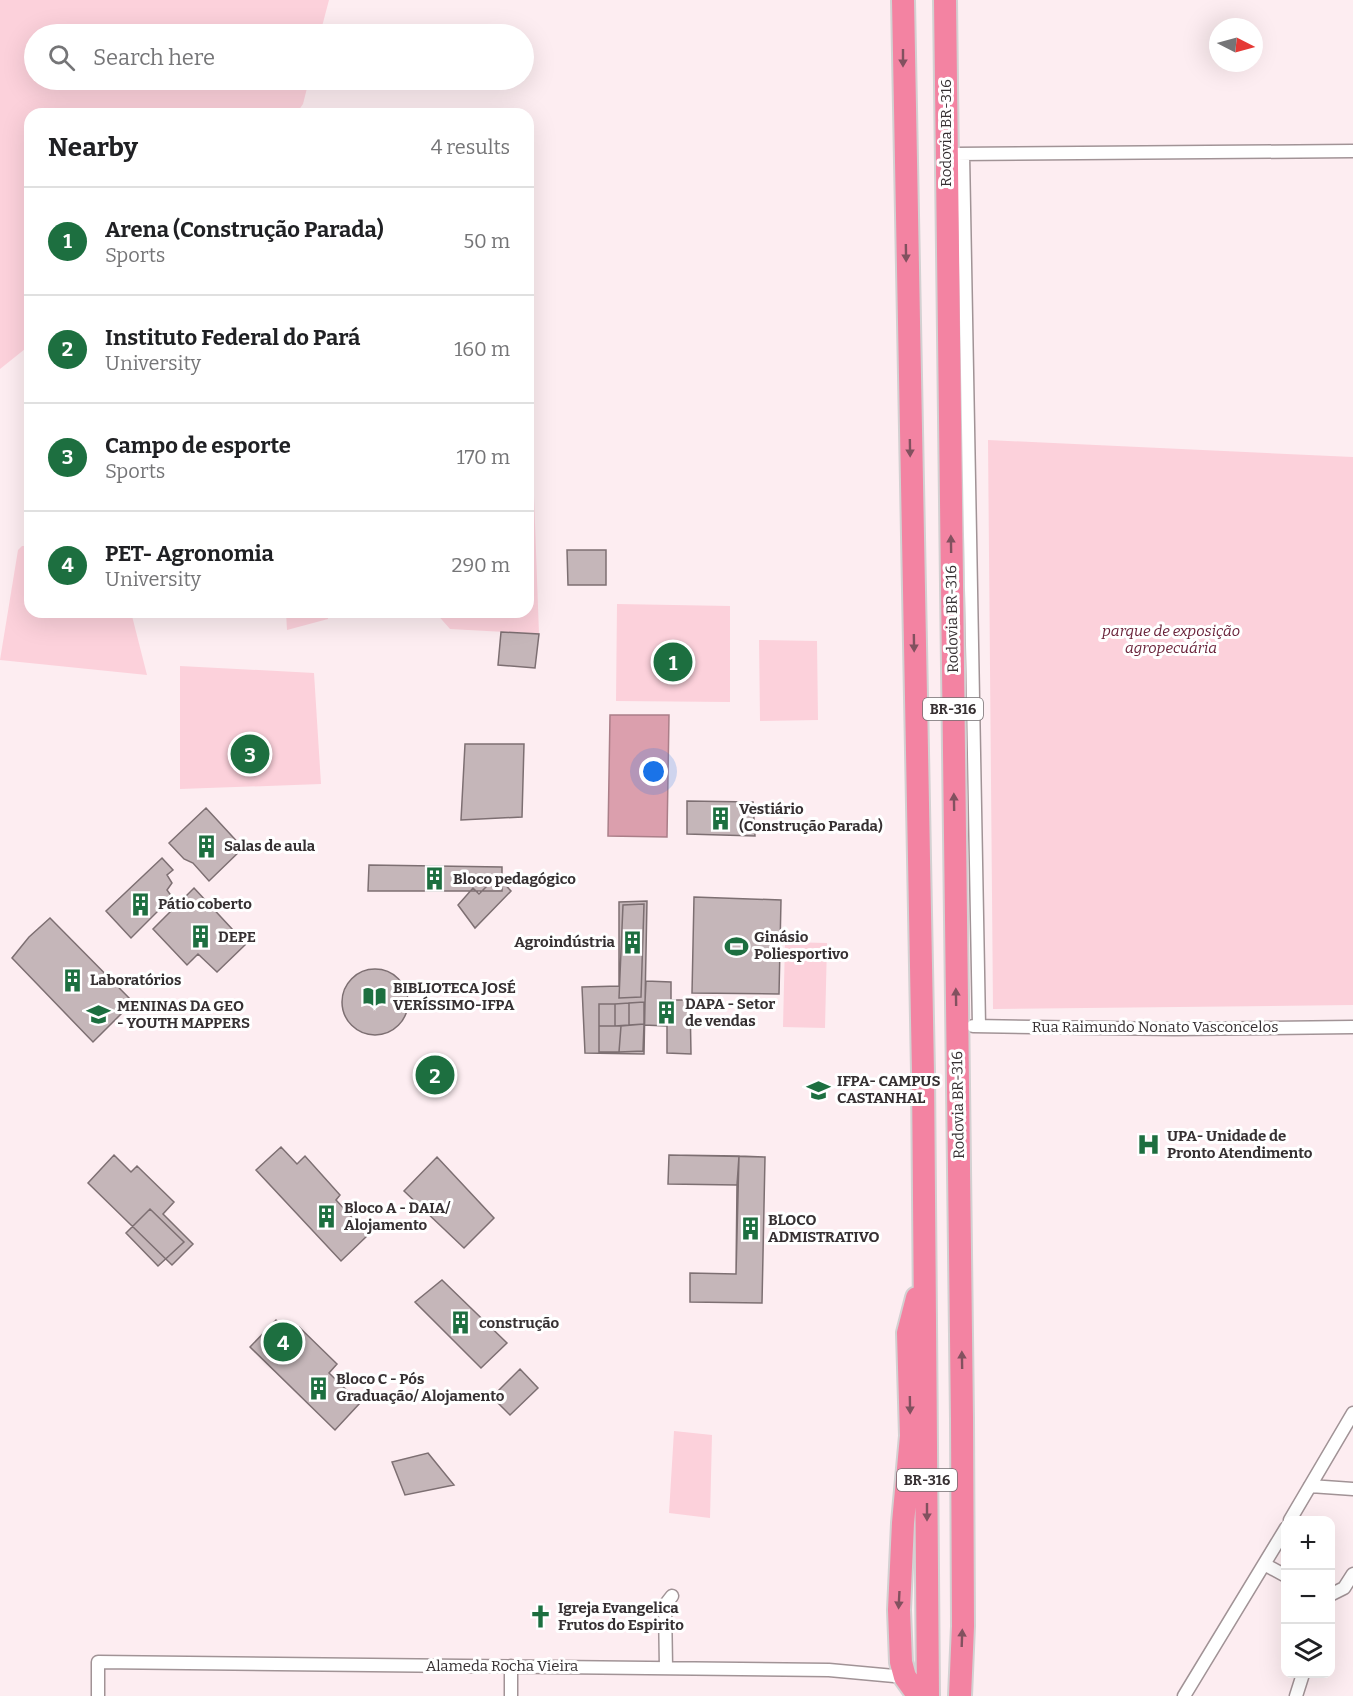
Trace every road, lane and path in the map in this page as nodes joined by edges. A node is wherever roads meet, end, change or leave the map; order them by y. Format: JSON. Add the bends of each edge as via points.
{"nodes":[{"id":1,"x":903,"y":0,"type":"edge"},
{"id":2,"x":945,"y":0,"type":"edge"},
{"id":3,"x":1353,"y":151,"type":"edge"},
{"id":4,"x":955,"y":154,"type":"junction"},
{"id":5,"x":968,"y":1026,"type":"junction"},
{"id":6,"x":1353,"y":1027,"type":"edge"},
{"id":7,"x":925,"y":1265,"type":"junction"},
{"id":8,"x":1353,"y":1413,"type":"edge"},
{"id":9,"x":1310,"y":1486,"type":"junction"},
{"id":10,"x":1353,"y":1489,"type":"edge"},
{"id":11,"x":1293,"y":1516,"type":"edge"},
{"id":12,"x":1281,"y":1536,"type":"edge"},
{"id":13,"x":1264,"y":1564,"type":"junction"},
{"id":14,"x":1281,"y":1573,"type":"edge"},
{"id":15,"x":1353,"y":1574,"type":"edge"},
{"id":16,"x":1335,"y":1592,"type":"edge"},
{"id":17,"x":672,"y":1596,"type":"dead end"},
{"id":18,"x":511,"y":1666,"type":"junction"},
{"id":19,"x":666,"y":1668,"type":"junction"},
{"id":20,"x":905,"y":1677,"type":"junction"},
{"id":21,"x":1302,"y":1678,"type":"edge"},
{"id":22,"x":960,"y":1691,"type":"edge"},
{"id":23,"x":98,"y":1696,"type":"edge"},
{"id":24,"x":511,"y":1696,"type":"edge"},
{"id":25,"x":928,"y":1696,"type":"edge"},
{"id":26,"x":938,"y":1696,"type":"edge"},
{"id":27,"x":1184,"y":1696,"type":"edge"},
{"id":28,"x":1296,"y":1696,"type":"edge"}],
"edges":[{"from":1,"to":7,"type":"highway","number":"BR-316","one_way":true},
{"from":2,"to":4,"type":"highway","name":"Rodovia BR-316","number":"BR-316"},
{"from":3,"to":4,"type":"street"},
{"from":4,"to":5,"type":"highway","name":"Rodovia BR-316","number":"BR-316"},
{"from":5,"to":6,"type":"street","name":"Rua Raimundo Nonato Vasconcelos"},
{"from":22,"to":5,"type":"highway","name":"Rodovia BR-316","number":"BR-316","one_way":true},
{"from":7,"to":20,"type":"highway","one_way":true,"via":[[908,1333],[911,1436],[899,1610]]},
{"from":7,"to":25,"type":"highway","number":"BR-316","one_way":true},
{"from":8,"to":9,"type":"street"},
{"from":9,"to":10,"type":"street"},
{"from":9,"to":11,"type":"street"},
{"from":12,"to":13,"type":"street"},
{"from":13,"to":14,"type":"street"},
{"from":13,"to":27,"type":"street"},
{"from":15,"to":16,"type":"street","via":[[1344,1588]]},
{"from":17,"to":19,"type":"street","via":[[665,1605]]},
{"from":18,"to":19,"type":"street","name":"Alameda Rocha Vieira"},
{"from":18,"to":23,"type":"street","name":"Alameda Rocha Vieira","via":[[98,1662]]},
{"from":18,"to":24,"type":"street"},
{"from":19,"to":20,"type":"street","name":"Alameda Rocha Vieira","via":[[829,1670]]},
{"from":20,"to":25,"type":"highway","via":[[915,1691]]},
{"from":21,"to":28,"type":"street"},
{"from":22,"to":26,"type":"highway"}]}
